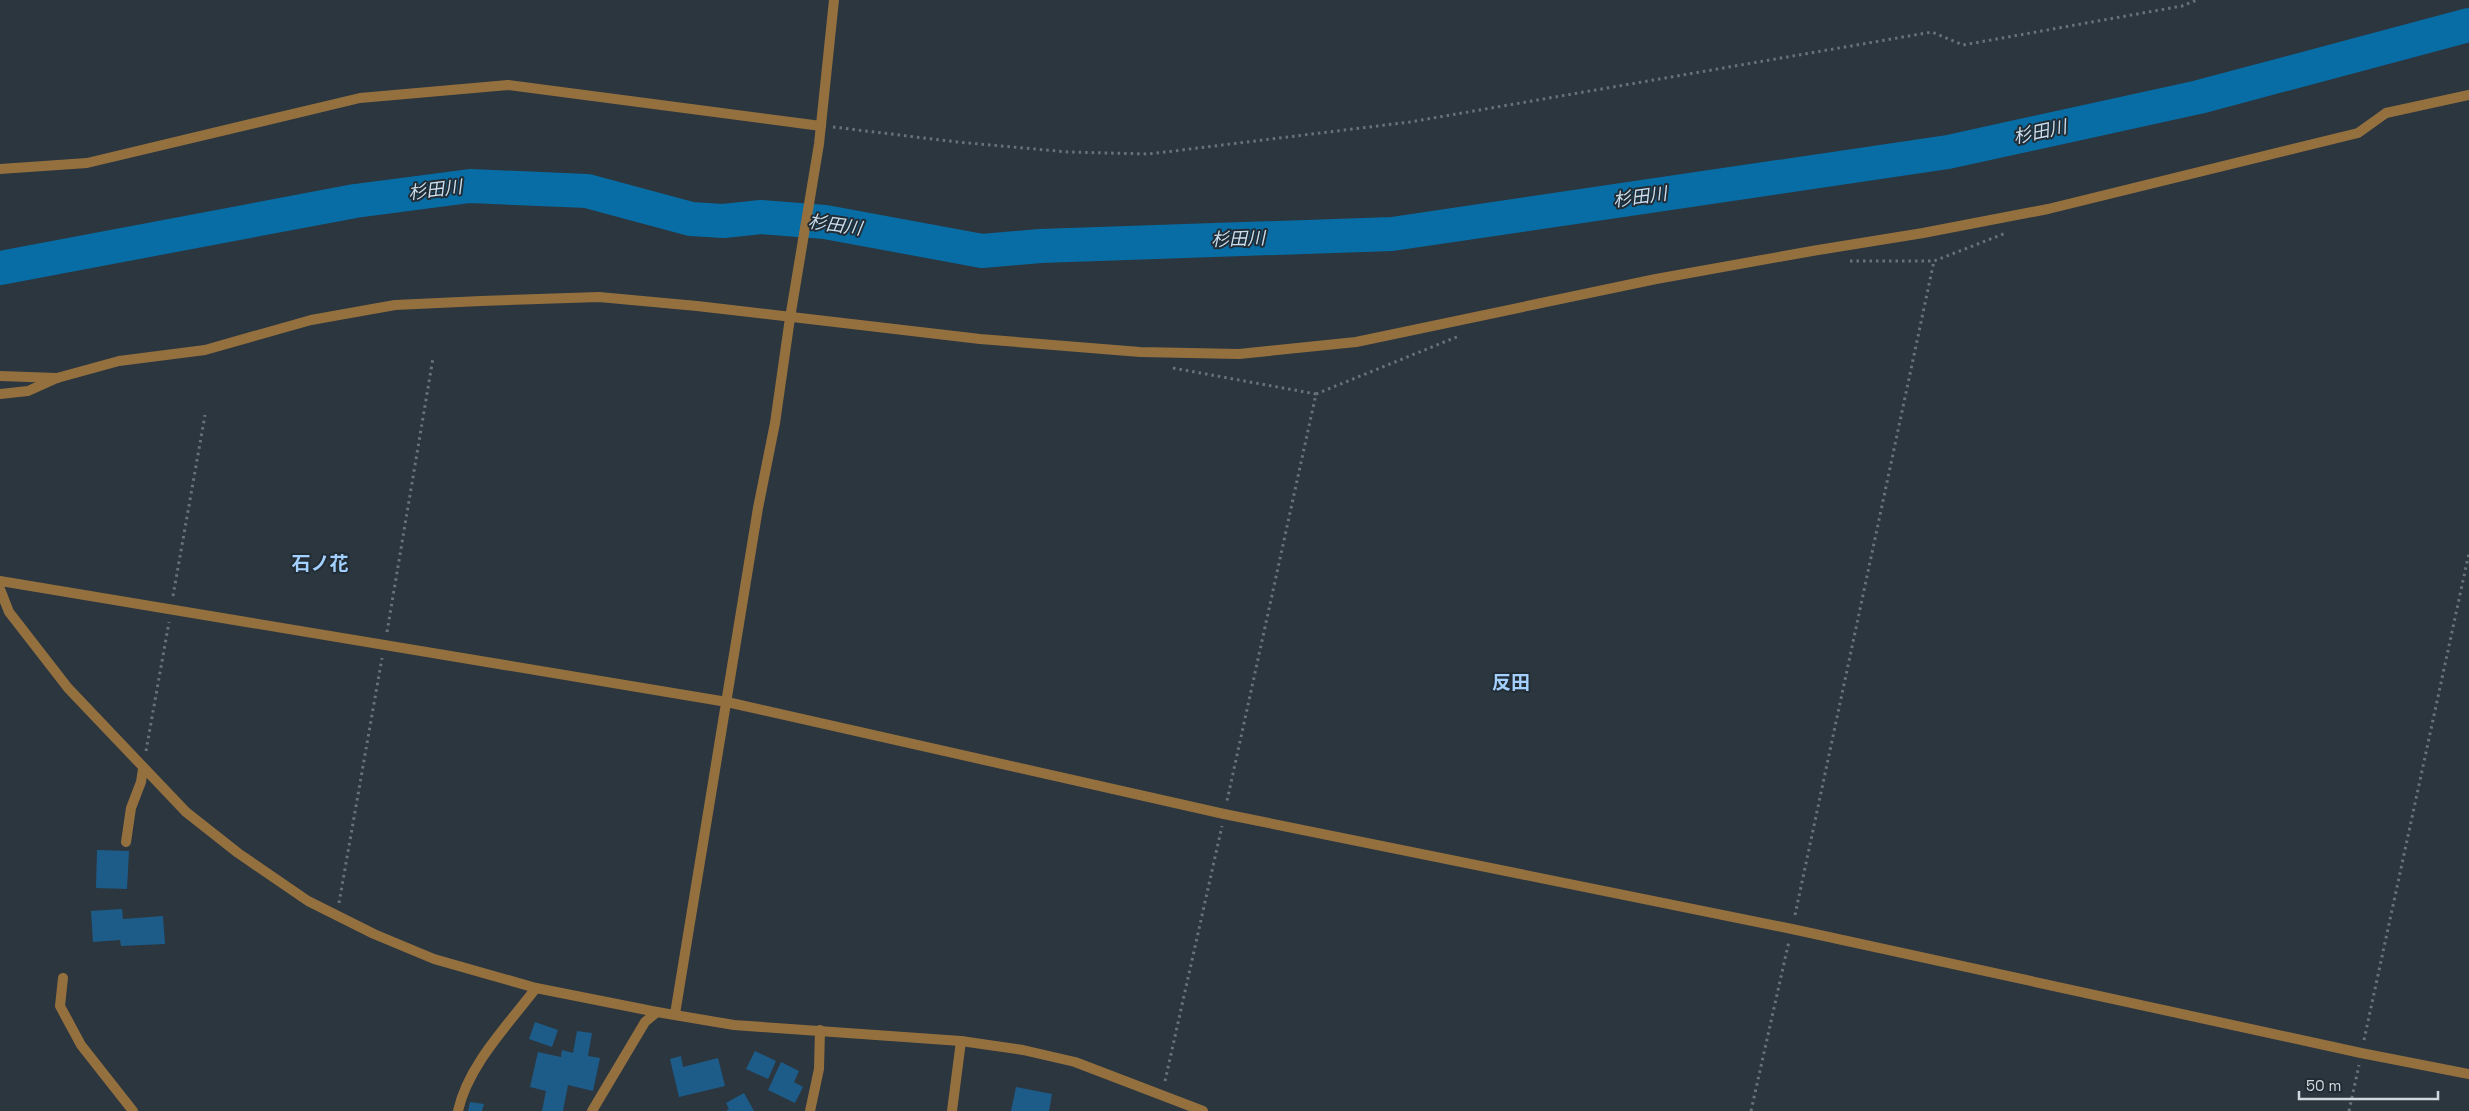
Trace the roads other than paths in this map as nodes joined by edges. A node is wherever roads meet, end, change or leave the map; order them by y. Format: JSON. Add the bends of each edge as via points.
{"nodes":[{"id":1,"x":834,"y":0,"type":"edge"},
{"id":2,"x":2469,"y":95,"type":"edge"},
{"id":3,"x":821,"y":126,"type":"junction"},
{"id":4,"x":0,"y":169,"type":"edge"},
{"id":5,"x":790,"y":318,"type":"junction"},
{"id":6,"x":0,"y":376,"type":"edge"},
{"id":7,"x":57,"y":378,"type":"junction"},
{"id":8,"x":0,"y":394,"type":"edge"},
{"id":9,"x":0,"y":581,"type":"edge"},
{"id":10,"x":0,"y":589,"type":"edge"},
{"id":11,"x":727,"y":702,"type":"junction"},
{"id":12,"x":143,"y":769,"type":"junction"},
{"id":13,"x":126,"y":842,"type":"dead end"},
{"id":14,"x":63,"y":978,"type":"dead end"},
{"id":15,"x":536,"y":988,"type":"junction"},
{"id":16,"x":657,"y":1012,"type":"junction"},
{"id":17,"x":675,"y":1014,"type":"junction"},
{"id":18,"x":820,"y":1030,"type":"junction"},
{"id":19,"x":961,"y":1041,"type":"junction"},
{"id":20,"x":2469,"y":1074,"type":"edge"},
{"id":21,"x":1200,"y":1110,"type":"edge"},
{"id":22,"x":133,"y":1111,"type":"edge"},
{"id":23,"x":458,"y":1111,"type":"edge"},
{"id":24,"x":592,"y":1111,"type":"edge"},
{"id":25,"x":810,"y":1111,"type":"edge"},
{"id":26,"x":952,"y":1111,"type":"edge"}],
"edges":[{"from":1,"to":3,"type":"street"},
{"from":2,"to":5,"type":"street","via":[[2386,113],[2358,133],[2048,209],[1923,234],[1656,279],[1356,342],[1239,354],[1140,352],[980,339]]},
{"from":3,"to":4,"type":"street","via":[[508,85],[360,98],[87,163]]},
{"from":3,"to":5,"type":"street"},
{"from":5,"to":7,"type":"street","via":[[599,297],[395,305],[312,320],[205,350],[119,360]]},
{"from":5,"to":11,"type":"street"},
{"from":6,"to":7,"type":"street"},
{"from":7,"to":8,"type":"street","via":[[28,391]]},
{"from":9,"to":11,"type":"street"},
{"from":10,"to":12,"type":"street","via":[[9,612],[38,650],[79,701]]},
{"from":11,"to":17,"type":"street"},
{"from":11,"to":20,"type":"street","via":[[1224,814],[1792,929]]},
{"from":12,"to":13,"type":"street","via":[[131,808]]},
{"from":12,"to":15,"type":"street","via":[[186,812],[238,854],[308,902],[434,959]]},
{"from":14,"to":22,"type":"street","via":[[60,1006],[81,1044]]},
{"from":15,"to":16,"type":"street"},
{"from":15,"to":23,"type":"street","via":[[486,1054],[462,1095]]},
{"from":16,"to":17,"type":"street"},
{"from":16,"to":24,"type":"street","via":[[646,1022]]},
{"from":17,"to":18,"type":"street","via":[[734,1025]]},
{"from":18,"to":19,"type":"street"},
{"from":18,"to":25,"type":"street","via":[[819,1068]]},
{"from":19,"to":21,"type":"street","via":[[1075,1062]]},
{"from":19,"to":26,"type":"street"}]}
